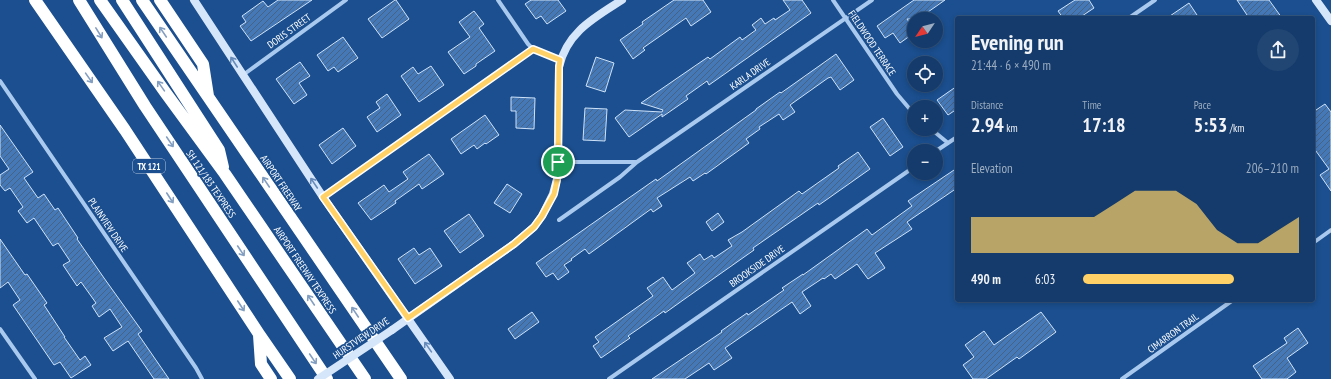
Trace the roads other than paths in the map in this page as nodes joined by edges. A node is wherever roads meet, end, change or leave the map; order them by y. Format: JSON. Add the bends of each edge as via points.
{"nodes":[{"id":1,"x":35,"y":0,"type":"edge"},
{"id":2,"x":79,"y":0,"type":"edge"},
{"id":3,"x":100,"y":0,"type":"edge"},
{"id":4,"x":122,"y":0,"type":"edge"},
{"id":5,"x":142,"y":0,"type":"edge"},
{"id":6,"x":160,"y":0,"type":"edge"},
{"id":7,"x":194,"y":0,"type":"edge"},
{"id":8,"x":346,"y":0,"type":"edge"},
{"id":9,"x":498,"y":0,"type":"edge"},
{"id":10,"x":622,"y":0,"type":"edge"},
{"id":11,"x":834,"y":0,"type":"edge"},
{"id":12,"x":872,"y":0,"type":"edge"},
{"id":13,"x":1155,"y":0,"type":"edge"},
{"id":14,"x":1316,"y":0,"type":"edge"},
{"id":15,"x":1132,"y":16,"type":"edge"},
{"id":16,"x":846,"y":18,"type":"junction"},
{"id":17,"x":1331,"y":21,"type":"edge"},
{"id":18,"x":533,"y":49,"type":"junction"},
{"id":19,"x":560,"y":60,"type":"junction"},
{"id":20,"x":243,"y":75,"type":"junction"},
{"id":21,"x":0,"y":81,"type":"edge"},
{"id":22,"x":209,"y":99,"type":"junction"},
{"id":23,"x":907,"y":106,"type":"edge"},
{"id":24,"x":940,"y":136,"type":"edge"},
{"id":25,"x":955,"y":138,"type":"edge"},
{"id":26,"x":948,"y":143,"type":"junction"},
{"id":27,"x":943,"y":146,"type":"edge"},
{"id":28,"x":558,"y":162,"type":"junction"},
{"id":29,"x":637,"y":162,"type":"junction"},
{"id":30,"x":907,"y":172,"type":"edge"},
{"id":31,"x":225,"y":174,"type":"junction"},
{"id":32,"x":323,"y":197,"type":"junction"},
{"id":33,"x":559,"y":220,"type":"dead end"},
{"id":34,"x":1331,"y":230,"type":"edge"},
{"id":35,"x":1315,"y":242,"type":"edge"},
{"id":36,"x":1230,"y":302,"type":"edge"},
{"id":37,"x":408,"y":318,"type":"junction"},
{"id":38,"x":0,"y":329,"type":"edge"},
{"id":39,"x":259,"y":334,"type":"junction"},
{"id":40,"x":35,"y":379,"type":"edge"},
{"id":41,"x":202,"y":379,"type":"edge"},
{"id":42,"x":270,"y":379,"type":"edge"},
{"id":43,"x":290,"y":379,"type":"edge"},
{"id":44,"x":318,"y":379,"type":"edge"},
{"id":45,"x":327,"y":379,"type":"edge"},
{"id":46,"x":365,"y":379,"type":"edge"},
{"id":47,"x":401,"y":379,"type":"edge"},
{"id":48,"x":450,"y":379,"type":"edge"},
{"id":49,"x":609,"y":379,"type":"edge"},
{"id":50,"x":1122,"y":379,"type":"edge"}],
"edges":[{"from":1,"to":39,"type":"highway","number":"TX 121","one_way":true,"via":[[125,130]]},
{"from":2,"to":45,"type":"highway","name":"SH 121/183 TEXPRESS","one_way":true,"via":[[145,106]]},
{"from":31,"to":3,"type":"highway","name":"SH 121/183 TEXPRESS","one_way":true},
{"from":4,"to":31,"type":"highway","via":[[219,150]]},
{"from":22,"to":5,"type":"highway","name":"AIRPORT FREEWAY","one_way":true},
{"from":6,"to":22,"type":"highway","via":[[203,64]]},
{"from":20,"to":7,"type":"street","one_way":true},
{"from":8,"to":20,"type":"street","name":"DORIS STREET"},
{"from":9,"to":18,"type":"street"},
{"from":10,"to":19,"type":"street","name":"HURSTVIEW DRIVE","via":[[591,20],[573,37]]},
{"from":11,"to":16,"type":"street","name":"FIELDWOOD TERRACE"},
{"from":12,"to":16,"type":"street","name":"KARLA DRIVE"},
{"from":13,"to":15,"type":"street"},
{"from":14,"to":17,"type":"street"},
{"from":16,"to":23,"type":"street","name":"FIELDWOOD TERRACE"},
{"from":16,"to":29,"type":"street","name":"KARLA DRIVE"},
{"from":18,"to":19,"type":"street"},
{"from":18,"to":32,"type":"street"},
{"from":19,"to":28,"type":"street","name":"HURSTVIEW DRIVE"},
{"from":32,"to":20,"type":"street","one_way":true},
{"from":21,"to":41,"type":"street","name":"PLAINVIEW DRIVE"},
{"from":47,"to":22,"type":"highway","name":"AIRPORT FREEWAY","one_way":true},
{"from":24,"to":26,"type":"street"},
{"from":25,"to":26,"type":"street"},
{"from":26,"to":27,"type":"street"},
{"from":28,"to":29,"type":"street"},
{"from":28,"to":37,"type":"street","name":"HURSTVIEW DRIVE","via":[[554,194],[534,227],[514,244]]},
{"from":29,"to":33,"type":"street","name":"KARLA DRIVE"},
{"from":30,"to":49,"type":"street","name":"BROOKSIDE DRIVE"},
{"from":46,"to":31,"type":"highway","name":"AIRPORT FREEWAY TEXPRESS","one_way":true},
{"from":32,"to":37,"type":"street"},
{"from":34,"to":35,"type":"street"},
{"from":36,"to":50,"type":"street","name":"CIMARRON TRAIL"},
{"from":37,"to":44,"type":"street","name":"HURSTVIEW DRIVE","bridge":true},
{"from":48,"to":37,"type":"street","one_way":true},
{"from":38,"to":40,"type":"street"},
{"from":39,"to":42,"type":"highway","via":[[261,364]]},
{"from":39,"to":43,"type":"highway","number":"TX 121"}]}
